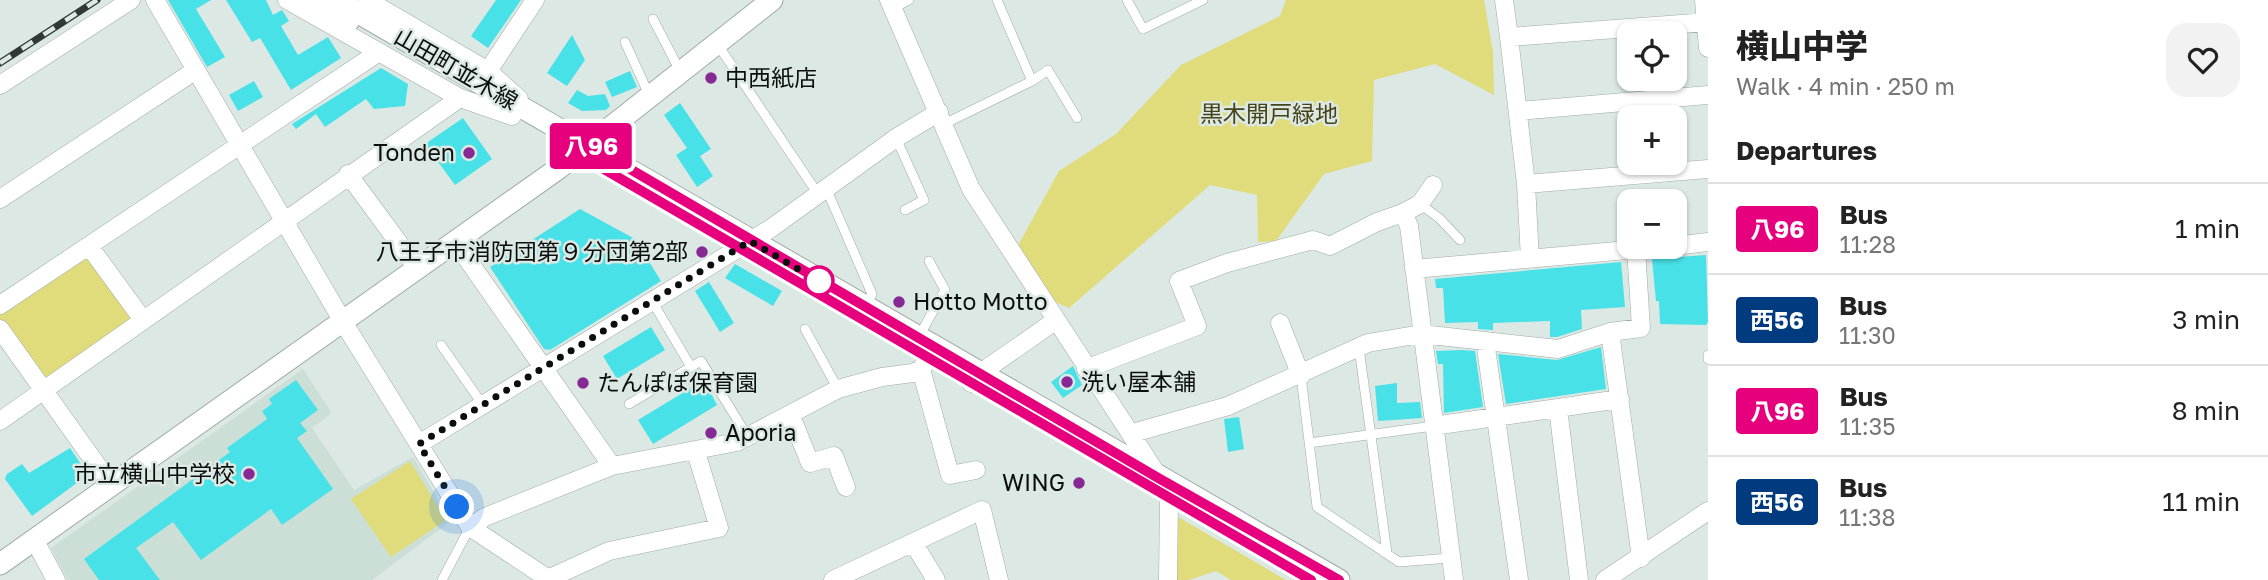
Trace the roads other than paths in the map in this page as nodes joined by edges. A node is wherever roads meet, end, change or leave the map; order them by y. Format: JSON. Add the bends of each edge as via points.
{"nodes":[{"id":1,"x":131,"y":0,"type":"edge"},
{"id":2,"x":155,"y":0,"type":"edge"},
{"id":3,"x":287,"y":0,"type":"edge"},
{"id":4,"x":311,"y":0,"type":"edge"},
{"id":5,"x":336,"y":0,"type":"edge"},
{"id":6,"x":368,"y":0,"type":"edge"},
{"id":7,"x":535,"y":0,"type":"edge"},
{"id":8,"x":772,"y":0,"type":"edge"},
{"id":9,"x":997,"y":0,"type":"edge"},
{"id":10,"x":1127,"y":0,"type":"edge"},
{"id":11,"x":1203,"y":0,"type":"edge"},
{"id":12,"x":1504,"y":0,"type":"edge"},
{"id":13,"x":1704,"y":0,"type":"edge"},
{"id":14,"x":897,"y":3,"type":"edge"},
{"id":15,"x":653,"y":19,"type":"dead end"},
{"id":16,"x":1707,"y":22,"type":"edge"},
{"id":17,"x":1510,"y":37,"type":"junction"},
{"id":18,"x":625,"y":42,"type":"dead end"},
{"id":19,"x":718,"y":45,"type":"junction"},
{"id":20,"x":1708,"y":48,"type":"edge"},
{"id":21,"x":379,"y":52,"type":"junction"},
{"id":22,"x":196,"y":70,"type":"junction"},
{"id":23,"x":488,"y":71,"type":"junction"},
{"id":24,"x":682,"y":74,"type":"junction"},
{"id":25,"x":1031,"y":81,"type":"junction"},
{"id":26,"x":0,"y":85,"type":"edge"},
{"id":27,"x":1708,"y":95,"type":"edge"},
{"id":28,"x":460,"y":97,"type":"junction"},
{"id":29,"x":650,"y":99,"type":"junction"},
{"id":30,"x":1518,"y":111,"type":"junction"},
{"id":31,"x":536,"y":114,"type":"junction"},
{"id":32,"x":512,"y":116,"type":"junction"},
{"id":33,"x":942,"y":118,"type":"junction"},
{"id":34,"x":1077,"y":118,"type":"dead end"},
{"id":35,"x":896,"y":138,"type":"junction"},
{"id":36,"x":240,"y":145,"type":"junction"},
{"id":37,"x":584,"y":150,"type":"junction"},
{"id":38,"x":1708,"y":169,"type":"edge"},
{"id":39,"x":348,"y":174,"type":"junction"},
{"id":40,"x":1526,"y":184,"type":"junction"},
{"id":41,"x":1433,"y":185,"type":"dead end"},
{"id":42,"x":822,"y":191,"type":"junction"},
{"id":43,"x":0,"y":198,"type":"edge"},
{"id":44,"x":1420,"y":204,"type":"junction"},
{"id":45,"x":905,"y":210,"type":"dead end"},
{"id":46,"x":1403,"y":213,"type":"junction"},
{"id":47,"x":284,"y":219,"type":"junction"},
{"id":48,"x":1460,"y":240,"type":"dead end"},
{"id":49,"x":1708,"y":242,"type":"edge"},
{"id":50,"x":456,"y":243,"type":"junction"},
{"id":51,"x":744,"y":245,"type":"junction"},
{"id":52,"x":1687,"y":245,"type":"edge"},
{"id":53,"x":89,"y":246,"type":"junction"},
{"id":54,"x":1617,"y":251,"type":"edge"},
{"id":55,"x":1530,"y":259,"type":"junction"},
{"id":56,"x":1637,"y":259,"type":"edge"},
{"id":57,"x":929,"y":261,"type":"dead end"},
{"id":58,"x":418,"y":269,"type":"junction"},
{"id":59,"x":1414,"y":269,"type":"junction"},
{"id":60,"x":652,"y":301,"type":"junction"},
{"id":61,"x":0,"y":305,"type":"edge"},
{"id":62,"x":864,"y":307,"type":"junction"},
{"id":63,"x":143,"y":320,"type":"junction"},
{"id":64,"x":342,"y":320,"type":"junction"},
{"id":65,"x":1055,"y":321,"type":"junction"},
{"id":66,"x":1281,"y":323,"type":"dead end"},
{"id":67,"x":0,"y":328,"type":"edge"},
{"id":68,"x":805,"y":329,"type":"dead end"},
{"id":69,"x":1610,"y":332,"type":"junction"},
{"id":70,"x":1421,"y":334,"type":"junction"},
{"id":71,"x":1485,"y":341,"type":"junction"},
{"id":72,"x":441,"y":345,"type":"dead end"},
{"id":73,"x":1359,"y":348,"type":"junction"},
{"id":74,"x":926,"y":353,"type":"junction"},
{"id":75,"x":691,"y":367,"type":"junction"},
{"id":76,"x":543,"y":368,"type":"junction"},
{"id":77,"x":1086,"y":369,"type":"junction"},
{"id":78,"x":1301,"y":376,"type":"junction"},
{"id":79,"x":975,"y":378,"type":"junction"},
{"id":80,"x":838,"y":389,"type":"junction"},
{"id":81,"x":44,"y":390,"type":"junction"},
{"id":82,"x":1620,"y":398,"type":"junction"},
{"id":83,"x":629,"y":404,"type":"dead end"},
{"id":84,"x":483,"y":405,"type":"junction"},
{"id":85,"x":1558,"y":408,"type":"junction"},
{"id":86,"x":791,"y":416,"type":"junction"},
{"id":87,"x":1495,"y":417,"type":"junction"},
{"id":88,"x":0,"y":421,"type":"edge"},
{"id":89,"x":1433,"y":426,"type":"junction"},
{"id":90,"x":1133,"y":433,"type":"junction"},
{"id":91,"x":1371,"y":435,"type":"junction"},
{"id":92,"x":748,"y":438,"type":"junction"},
{"id":93,"x":1309,"y":443,"type":"junction"},
{"id":94,"x":419,"y":444,"type":"junction"},
{"id":95,"x":696,"y":452,"type":"junction"},
{"id":96,"x":612,"y":466,"type":"junction"},
{"id":97,"x":976,"y":470,"type":"dead end"},
{"id":98,"x":1160,"y":479,"type":"junction"},
{"id":99,"x":111,"y":485,"type":"junction"},
{"id":100,"x":846,"y":487,"type":"dead end"},
{"id":101,"x":1169,"y":499,"type":"junction"},
{"id":102,"x":1708,"y":511,"type":"edge"},
{"id":103,"x":470,"y":527,"type":"junction"},
{"id":104,"x":35,"y":541,"type":"junction"},
{"id":105,"x":914,"y":544,"type":"junction"},
{"id":106,"x":1387,"y":554,"type":"junction"},
{"id":107,"x":1450,"y":558,"type":"junction"},
{"id":108,"x":1641,"y":558,"type":"junction"},
{"id":109,"x":0,"y":564,"type":"edge"},
{"id":110,"x":1311,"y":574,"type":"edge"},
{"id":111,"x":549,"y":579,"type":"edge"},
{"id":112,"x":56,"y":580,"type":"edge"},
{"id":113,"x":442,"y":580,"type":"edge"},
{"id":114,"x":833,"y":580,"type":"edge"},
{"id":115,"x":936,"y":580,"type":"edge"},
{"id":116,"x":999,"y":580,"type":"edge"},
{"id":117,"x":1168,"y":580,"type":"edge"},
{"id":118,"x":1339,"y":580,"type":"edge"},
{"id":119,"x":1454,"y":580,"type":"edge"},
{"id":120,"x":1518,"y":580,"type":"edge"},
{"id":121,"x":1579,"y":580,"type":"edge"},
{"id":122,"x":1605,"y":580,"type":"edge"}],
"edges":[{"from":1,"to":26,"type":"street"},
{"from":2,"to":22,"type":"street"},
{"from":3,"to":21,"type":"street"},
{"from":4,"to":32,"type":"street","name":"山田町並木線"},
{"from":5,"to":31,"type":"street","name":"山田町並木線"},
{"from":6,"to":23,"type":"street"},
{"from":7,"to":23,"type":"street"},
{"from":8,"to":19,"type":"street"},
{"from":9,"to":25,"type":"lane"},
{"from":10,"to":11,"type":"lane","via":[[1143,29]]},
{"from":12,"to":17,"type":"street"},
{"from":13,"to":16,"type":"street"},
{"from":14,"to":33,"type":"street"},
{"from":15,"to":24,"type":"lane"},
{"from":16,"to":17,"type":"street"},
{"from":16,"to":20,"type":"street"},
{"from":17,"to":30,"type":"street"},
{"from":18,"to":29,"type":"lane"},
{"from":19,"to":24,"type":"street"},
{"from":19,"to":42,"type":"lane"},
{"from":21,"to":28,"type":"street"},
{"from":21,"to":36,"type":"street"},
{"from":22,"to":36,"type":"street"},
{"from":22,"to":43,"type":"street"},
{"from":23,"to":31,"type":"street"},
{"from":24,"to":29,"type":"street"},
{"from":25,"to":33,"type":"lane"},
{"from":25,"to":34,"type":"lane","via":[[1048,70]]},
{"from":27,"to":30,"type":"street"},
{"from":28,"to":32,"type":"street"},
{"from":28,"to":39,"type":"street"},
{"from":29,"to":37,"type":"street"},
{"from":30,"to":40,"type":"street"},
{"from":31,"to":37,"type":"street","name":"山田町並木線"},
{"from":32,"to":37,"type":"street","name":"山田町並木線"},
{"from":33,"to":35,"type":"street"},
{"from":33,"to":65,"type":"street","via":[[971,189]]},
{"from":35,"to":42,"type":"street"},
{"from":35,"to":45,"type":"lane","via":[[924,200]]},
{"from":36,"to":47,"type":"street"},
{"from":36,"to":53,"type":"street"},
{"from":37,"to":50,"type":"street"},
{"from":37,"to":51,"type":"street","name":"山田町並木線"},
{"from":38,"to":40,"type":"street"},
{"from":39,"to":47,"type":"street"},
{"from":39,"to":58,"type":"street"},
{"from":40,"to":55,"type":"street"},
{"from":41,"to":44,"type":"street"},
{"from":42,"to":51,"type":"street"},
{"from":42,"to":62,"type":"lane","via":[[872,294]]},
{"from":44,"to":46,"type":"street"},
{"from":44,"to":48,"type":"lane"},
{"from":46,"to":59,"type":"street"},
{"from":46,"to":77,"type":"street","via":[[1330,246],[1314,240],[1180,281],[1197,326]]},
{"from":47,"to":63,"type":"street"},
{"from":47,"to":64,"type":"street"},
{"from":49,"to":52,"type":"street"},
{"from":50,"to":58,"type":"street"},
{"from":50,"to":76,"type":"street"},
{"from":51,"to":60,"type":"street"},
{"from":51,"to":62,"type":"street","name":"山田町並木線"},
{"from":51,"to":74,"type":"street","name":"山田町並木線"},
{"from":53,"to":61,"type":"street"},
{"from":53,"to":63,"type":"street"},
{"from":54,"to":55,"type":"street"},
{"from":55,"to":59,"type":"street"},
{"from":56,"to":69,"type":"street","via":[[1641,328]]},
{"from":57,"to":74,"type":"lane","via":[[945,290]]},
{"from":58,"to":64,"type":"street"},
{"from":59,"to":70,"type":"street"},
{"from":60,"to":75,"type":"lane"},
{"from":60,"to":76,"type":"street"},
{"from":62,"to":74,"type":"street","name":"山田町並木線"},
{"from":63,"to":81,"type":"street"},
{"from":64,"to":94,"type":"street"},
{"from":64,"to":99,"type":"street"},
{"from":65,"to":77,"type":"street"},
{"from":65,"to":79,"type":"street"},
{"from":66,"to":78,"type":"street"},
{"from":67,"to":81,"type":"street"},
{"from":68,"to":80,"type":"lane"},
{"from":69,"to":71,"type":"street","via":[[1558,349]]},
{"from":69,"to":82,"type":"street"},
{"from":70,"to":71,"type":"street"},
{"from":70,"to":73,"type":"street"},
{"from":70,"to":89,"type":"street"},
{"from":71,"to":87,"type":"street"},
{"from":72,"to":84,"type":"lane"},
{"from":73,"to":78,"type":"street"},
{"from":73,"to":91,"type":"lane"},
{"from":74,"to":79,"type":"street","name":"山田町並木線"},
{"from":74,"to":80,"type":"street"},
{"from":74,"to":97,"type":"street","via":[[950,475]]},
{"from":75,"to":83,"type":"lane"},
{"from":75,"to":92,"type":"lane","via":[[701,361]]},
{"from":76,"to":84,"type":"street"},
{"from":76,"to":96,"type":"street"},
{"from":77,"to":90,"type":"street"},
{"from":78,"to":90,"type":"street","via":[[1228,406]]},
{"from":78,"to":93,"type":"lane"},
{"from":79,"to":98,"type":"street","name":"山田町並木線"},
{"from":79,"to":101,"type":"street","name":"山田町並木線"},
{"from":80,"to":86,"type":"street"},
{"from":81,"to":88,"type":"street"},
{"from":81,"to":99,"type":"street"},
{"from":82,"to":85,"type":"street"},
{"from":82,"to":108,"type":"street"},
{"from":84,"to":94,"type":"street"},
{"from":85,"to":87,"type":"street"},
{"from":85,"to":121,"type":"street"},
{"from":86,"to":92,"type":"street"},
{"from":86,"to":100,"type":"street","via":[[810,463],[834,456]]},
{"from":87,"to":89,"type":"street"},
{"from":87,"to":120,"type":"street"},
{"from":89,"to":91,"type":"lane"},
{"from":89,"to":107,"type":"street"},
{"from":90,"to":98,"type":"street"},
{"from":91,"to":93,"type":"lane"},
{"from":91,"to":106,"type":"lane"},
{"from":92,"to":95,"type":"street"},
{"from":93,"to":106,"type":"lane","via":[[1317,507]]},
{"from":94,"to":103,"type":"street"},
{"from":95,"to":96,"type":"street"},
{"from":95,"to":111,"type":"street","via":[[719,528],[608,551]]},
{"from":96,"to":103,"type":"street"},
{"from":98,"to":101,"type":"street"},
{"from":98,"to":110,"type":"street","name":"山田町並木線"},
{"from":99,"to":104,"type":"street"},
{"from":101,"to":110,"type":"street","name":"山田町並木線"},
{"from":101,"to":117,"type":"street"},
{"from":102,"to":108,"type":"street"},
{"from":103,"to":111,"type":"street"},
{"from":103,"to":113,"type":"lane"},
{"from":104,"to":109,"type":"street"},
{"from":104,"to":112,"type":"street"},
{"from":105,"to":114,"type":"street"},
{"from":105,"to":115,"type":"street"},
{"from":105,"to":116,"type":"street","via":[[982,510]]},
{"from":106,"to":107,"type":"lane","via":[[1399,562]]},
{"from":107,"to":119,"type":"street"},
{"from":108,"to":122,"type":"street"},
{"from":110,"to":118,"type":"street","name":"山田町並木線"}]}
